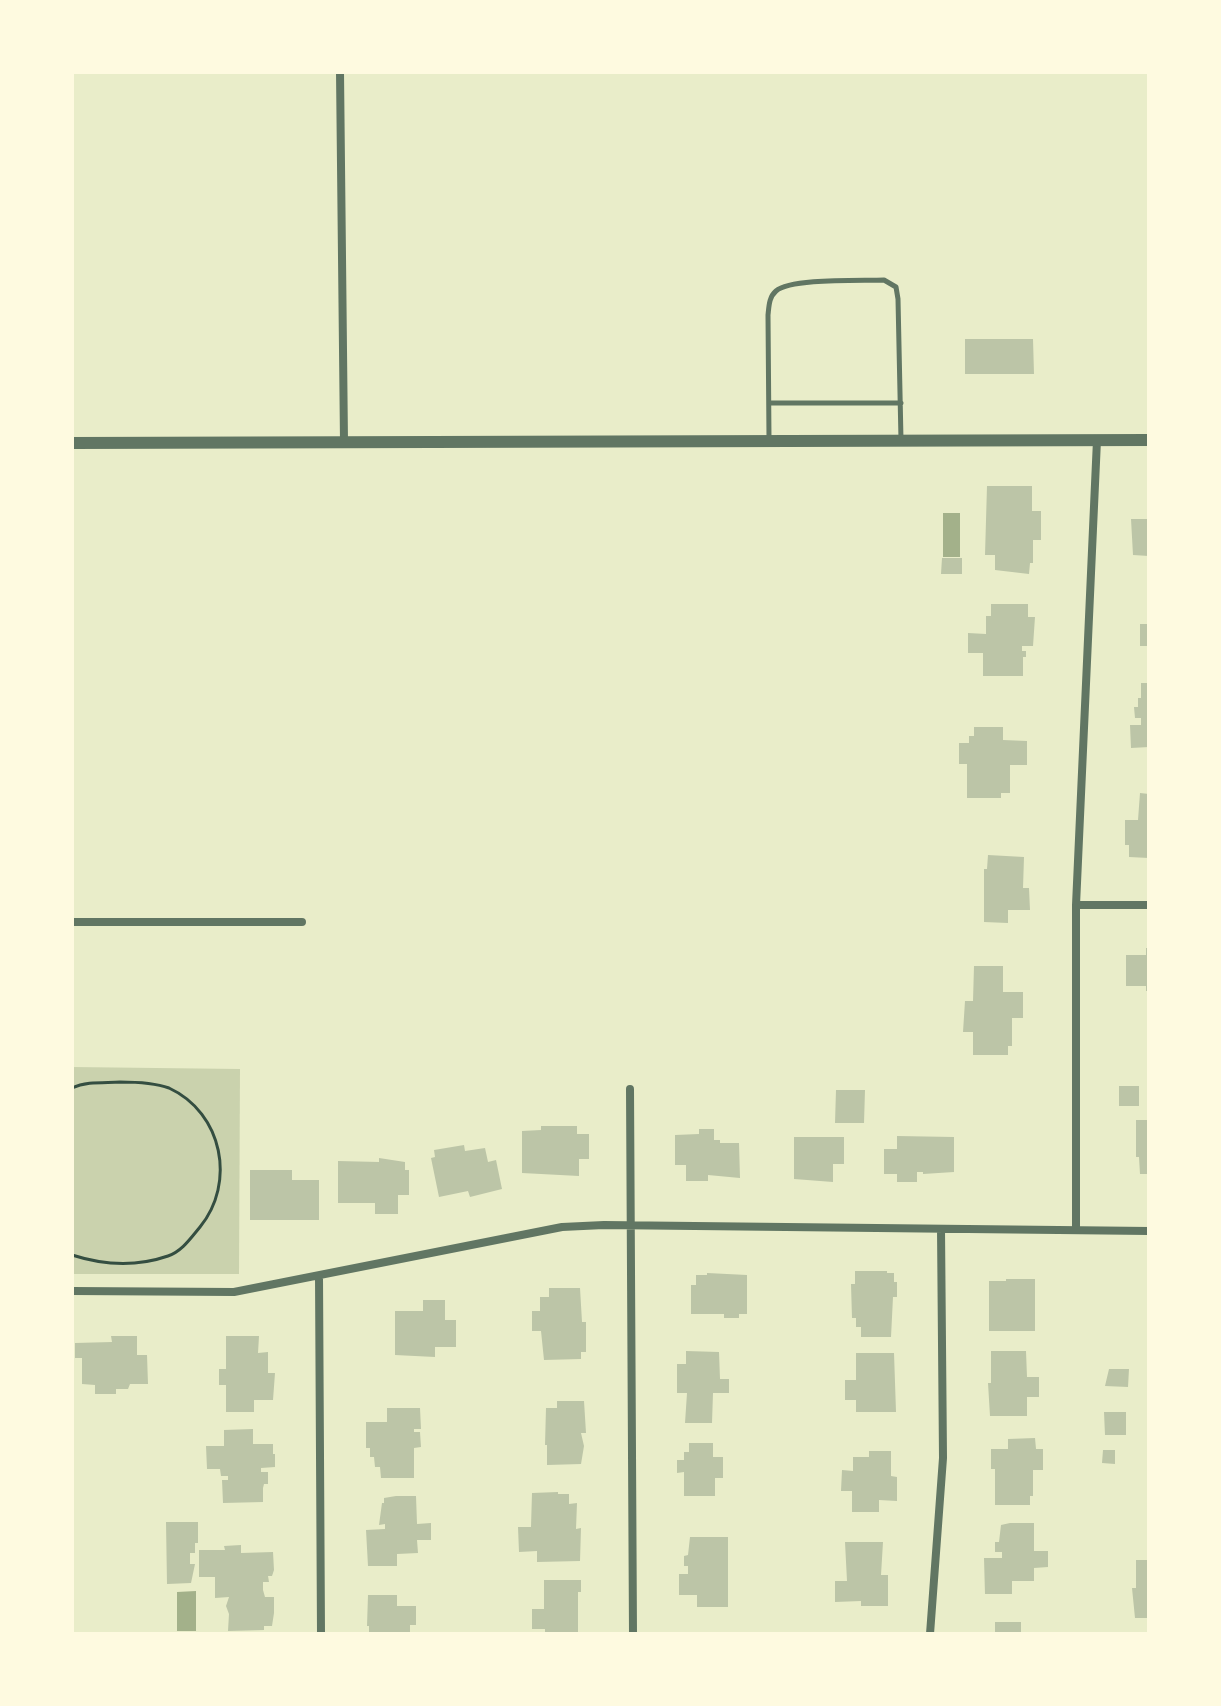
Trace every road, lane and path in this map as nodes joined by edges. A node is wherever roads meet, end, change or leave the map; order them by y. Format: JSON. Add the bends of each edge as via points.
{"nodes":[{"id":1,"x":340,"y":72,"type":"edge"},
{"id":2,"x":769,"y":403,"type":"junction"},
{"id":3,"x":901,"y":403,"type":"junction"},
{"id":4,"x":1097,"y":440,"type":"junction"},
{"id":5,"x":1149,"y":440,"type":"edge"},
{"id":6,"x":769,"y":441,"type":"junction"},
{"id":7,"x":901,"y":441,"type":"junction"},
{"id":8,"x":344,"y":442,"type":"junction"},
{"id":9,"x":72,"y":443,"type":"edge"},
{"id":10,"x":1076,"y":905,"type":"junction"},
{"id":11,"x":1149,"y":905,"type":"edge"},
{"id":12,"x":72,"y":922,"type":"edge"},
{"id":13,"x":302,"y":922,"type":"dead end"},
{"id":14,"x":72,"y":1088,"type":"edge"},
{"id":15,"x":630,"y":1089,"type":"dead end"},
{"id":16,"x":631,"y":1225,"type":"junction"},
{"id":17,"x":941,"y":1229,"type":"junction"},
{"id":18,"x":1076,"y":1230,"type":"junction"},
{"id":19,"x":1149,"y":1231,"type":"edge"},
{"id":20,"x":72,"y":1255,"type":"edge"},
{"id":21,"x":319,"y":1276,"type":"junction"},
{"id":22,"x":72,"y":1291,"type":"edge"},
{"id":23,"x":321,"y":1634,"type":"edge"},
{"id":24,"x":633,"y":1634,"type":"edge"},
{"id":25,"x":930,"y":1634,"type":"edge"}],
"edges":[{"from":1,"to":8,"type":"street"},
{"from":2,"to":3,"type":"lane"},
{"from":2,"to":3,"type":"lane","via":[[768,315],[777,290],[791,284],[884,280],[896,287],[898,299]]},
{"from":2,"to":6,"type":"lane"},
{"from":3,"to":7,"type":"lane"},
{"from":4,"to":5,"type":"street"},
{"from":4,"to":7,"type":"street"},
{"from":4,"to":10,"type":"street"},
{"from":6,"to":7,"type":"street"},
{"from":6,"to":8,"type":"street"},
{"from":8,"to":9,"type":"street"},
{"from":10,"to":11,"type":"street"},
{"from":10,"to":18,"type":"street"},
{"from":12,"to":13,"type":"street"},
{"from":14,"to":20,"type":"path","via":[[131,1082],[167,1088],[192,1104],[213,1133],[221,1182],[209,1215],[169,1256],[128,1264]]},
{"from":15,"to":16,"type":"street"},
{"from":16,"to":17,"type":"street"},
{"from":16,"to":21,"type":"street","via":[[530,1232]]},
{"from":16,"to":24,"type":"street"},
{"from":17,"to":18,"type":"street"},
{"from":17,"to":25,"type":"street","via":[[943,1458]]},
{"from":18,"to":19,"type":"street"},
{"from":21,"to":22,"type":"street","via":[[234,1292]]},
{"from":21,"to":23,"type":"street"}]}
